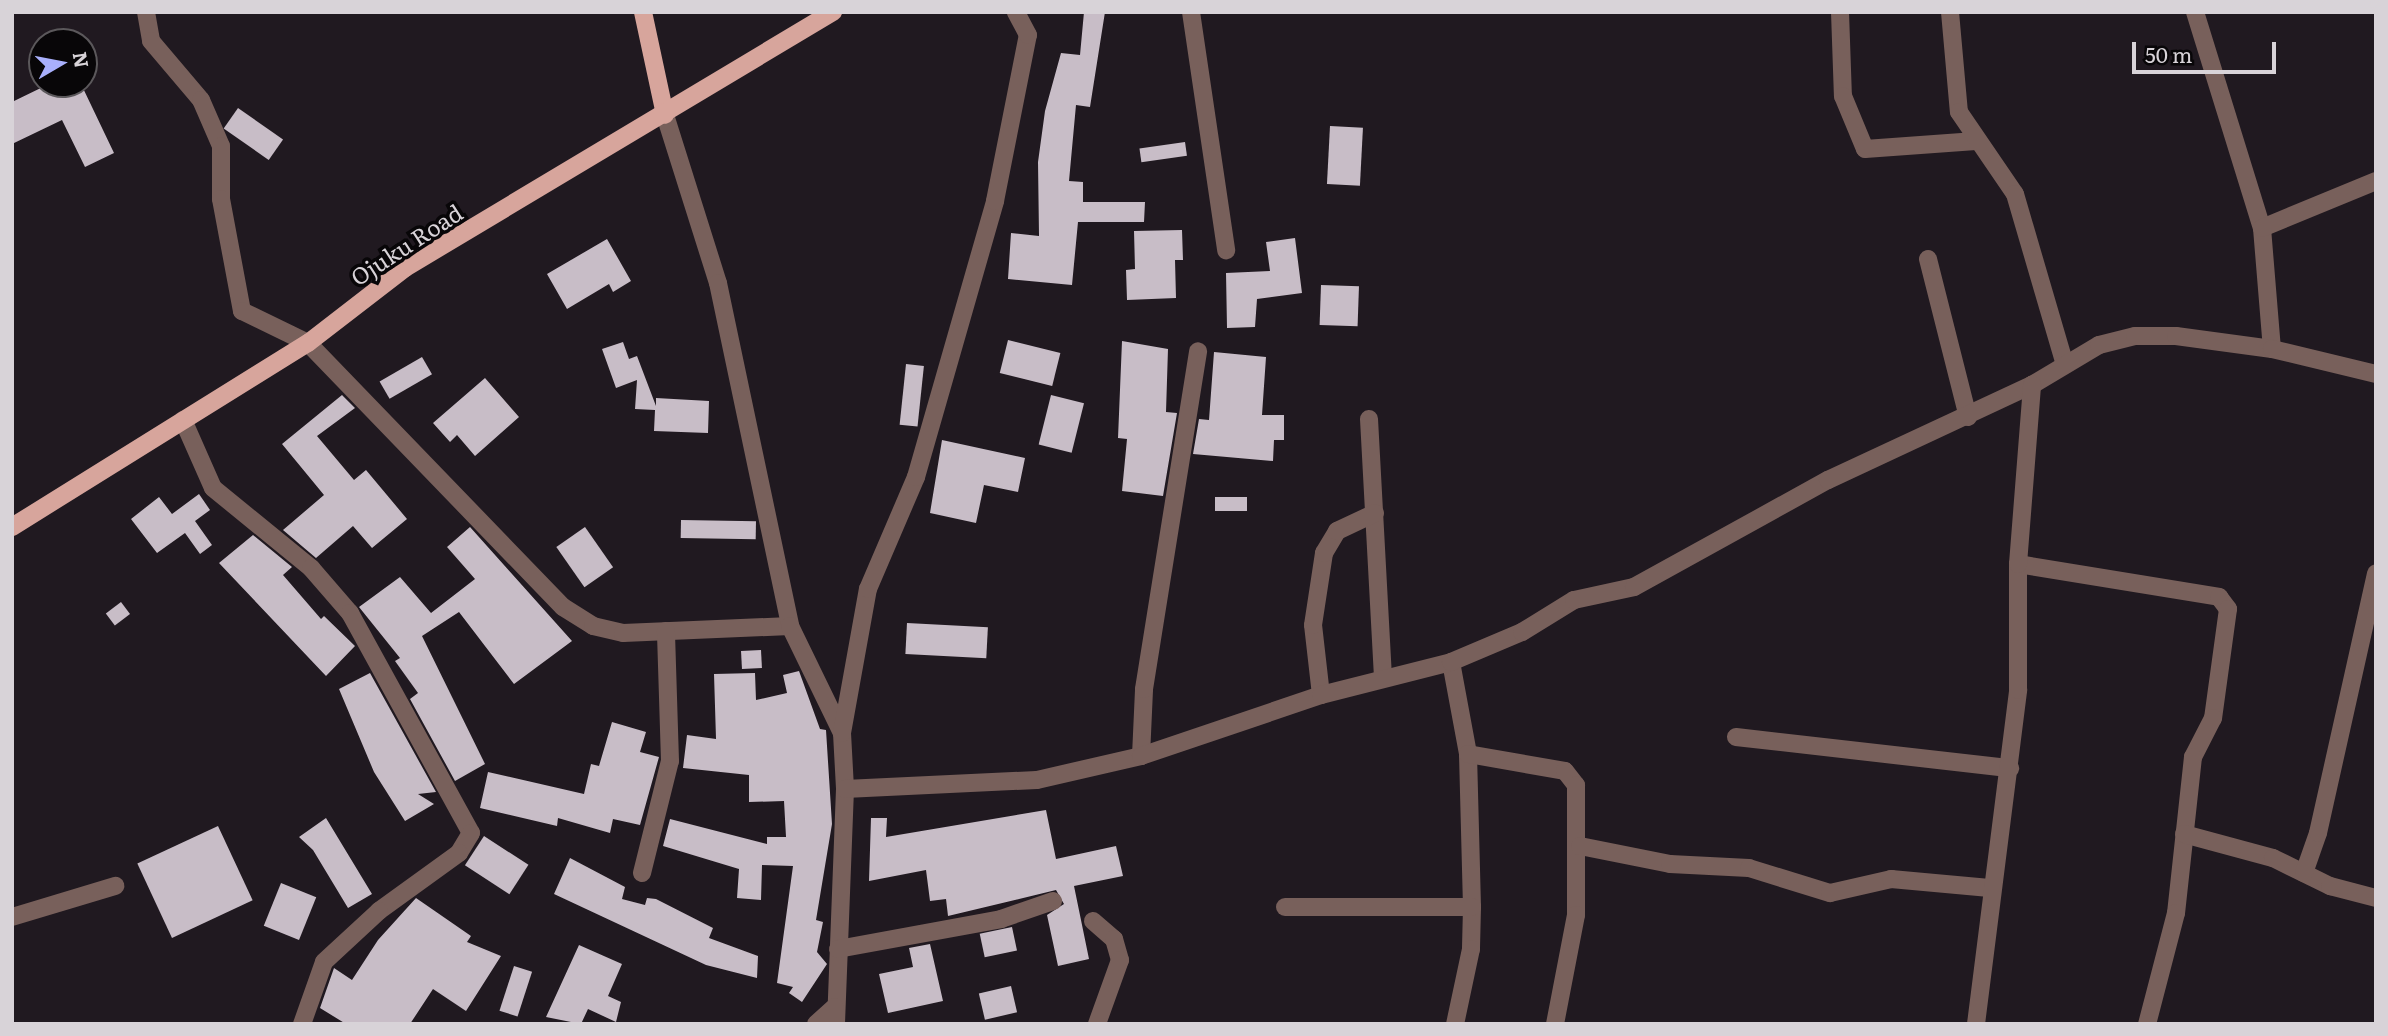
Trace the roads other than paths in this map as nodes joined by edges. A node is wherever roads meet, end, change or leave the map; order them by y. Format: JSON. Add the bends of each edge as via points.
{"nodes":[{"id":1,"x":146,"y":12,"type":"edge"},
{"id":2,"x":643,"y":12,"type":"edge"},
{"id":3,"x":833,"y":12,"type":"edge"},
{"id":4,"x":1016,"y":12,"type":"edge"},
{"id":5,"x":1191,"y":12,"type":"edge"},
{"id":6,"x":1840,"y":12,"type":"edge"},
{"id":7,"x":1950,"y":12,"type":"edge"},
{"id":8,"x":2195,"y":12,"type":"edge"},
{"id":9,"x":665,"y":115,"type":"junction"},
{"id":10,"x":1976,"y":141,"type":"junction"},
{"id":11,"x":2376,"y":181,"type":"edge"},
{"id":12,"x":2262,"y":228,"type":"junction"},
{"id":13,"x":1226,"y":250,"type":"dead end"},
{"id":14,"x":1928,"y":259,"type":"dead end"},
{"id":15,"x":308,"y":342,"type":"junction"},
{"id":16,"x":2272,"y":349,"type":"junction"},
{"id":17,"x":1198,"y":351,"type":"dead end"},
{"id":18,"x":2065,"y":365,"type":"junction"},
{"id":19,"x":2376,"y":374,"type":"edge"},
{"id":20,"x":2032,"y":385,"type":"junction"},
{"id":21,"x":1968,"y":417,"type":"junction"},
{"id":22,"x":1369,"y":419,"type":"dead end"},
{"id":23,"x":183,"y":420,"type":"junction"},
{"id":24,"x":1375,"y":513,"type":"junction"},
{"id":25,"x":12,"y":527,"type":"edge"},
{"id":26,"x":2018,"y":564,"type":"junction"},
{"id":27,"x":2376,"y":573,"type":"edge"},
{"id":28,"x":790,"y":626,"type":"junction"},
{"id":29,"x":666,"y":631,"type":"junction"},
{"id":30,"x":1451,"y":662,"type":"junction"},
{"id":31,"x":1383,"y":677,"type":"junction"},
{"id":32,"x":1321,"y":695,"type":"junction"},
{"id":33,"x":842,"y":733,"type":"junction"},
{"id":34,"x":1736,"y":737,"type":"dead end"},
{"id":35,"x":1468,"y":754,"type":"junction"},
{"id":36,"x":1141,"y":756,"type":"junction"},
{"id":37,"x":2010,"y":768,"type":"junction"},
{"id":38,"x":845,"y":789,"type":"junction"},
{"id":39,"x":2184,"y":834,"type":"junction"},
{"id":40,"x":1580,"y":846,"type":"junction"},
{"id":41,"x":642,"y":873,"type":"dead end"},
{"id":42,"x":2304,"y":873,"type":"junction"},
{"id":43,"x":115,"y":886,"type":"dead end"},
{"id":44,"x":1990,"y":888,"type":"junction"},
{"id":45,"x":2376,"y":898,"type":"edge"},
{"id":46,"x":1054,"y":901,"type":"dead end"},
{"id":47,"x":1285,"y":906,"type":"dead end"},
{"id":48,"x":1472,"y":907,"type":"junction"},
{"id":49,"x":12,"y":917,"type":"edge"},
{"id":50,"x":1093,"y":921,"type":"dead end"},
{"id":51,"x":838,"y":949,"type":"junction"},
{"id":52,"x":836,"y":1016,"type":"edge"},
{"id":53,"x":302,"y":1024,"type":"edge"},
{"id":54,"x":816,"y":1024,"type":"edge"},
{"id":55,"x":1097,"y":1024,"type":"edge"},
{"id":56,"x":1455,"y":1024,"type":"edge"},
{"id":57,"x":1555,"y":1024,"type":"edge"},
{"id":58,"x":1976,"y":1024,"type":"edge"},
{"id":59,"x":2147,"y":1024,"type":"edge"}],
"edges":[{"from":1,"to":15,"type":"street","via":[[151,41],[201,100],[220,146],[220,199],[242,311]]},
{"from":2,"to":9,"type":"main road"},
{"from":3,"to":9,"type":"main road","name":"Ojuku Road"},
{"from":4,"to":33,"type":"street","via":[[1028,35],[995,201],[916,477],[868,589]]},
{"from":5,"to":13,"type":"street"},
{"from":6,"to":10,"type":"street","via":[[1843,96],[1865,149]]},
{"from":7,"to":10,"type":"street","via":[[1959,112]]},
{"from":8,"to":12,"type":"street"},
{"from":9,"to":15,"type":"main road","name":"Ojuku Road","via":[[405,268]]},
{"from":9,"to":28,"type":"street","via":[[718,283]]},
{"from":10,"to":18,"type":"street","via":[[2000,166],[2015,194]]},
{"from":11,"to":12,"type":"street"},
{"from":12,"to":16,"type":"street"},
{"from":14,"to":21,"type":"street"},
{"from":15,"to":23,"type":"main road","name":"Ojuku Road"},
{"from":15,"to":29,"type":"street","via":[[563,607],[613,631]]},
{"from":16,"to":18,"type":"street","via":[[2135,336],[2099,345]]},
{"from":16,"to":19,"type":"street"},
{"from":17,"to":36,"type":"street","via":[[1144,689]]},
{"from":18,"to":20,"type":"street"},
{"from":20,"to":21,"type":"street"},
{"from":20,"to":26,"type":"street"},
{"from":21,"to":30,"type":"street","via":[[1828,480],[1634,587],[1574,600],[1522,632]]},
{"from":22,"to":24,"type":"street"},
{"from":23,"to":25,"type":"main road","name":"Ojuku Road"},
{"from":23,"to":53,"type":"street","via":[[213,488],[312,568],[350,613],[471,833],[459,853],[379,911],[324,962]]},
{"from":24,"to":31,"type":"street"},
{"from":24,"to":32,"type":"street","via":[[1337,531],[1324,553],[1312,625]]},
{"from":26,"to":37,"type":"street","via":[[2018,690]]},
{"from":26,"to":39,"type":"street","via":[[2219,597],[2227,603],[2219,690],[2213,719],[2193,757]]},
{"from":27,"to":42,"type":"street"},
{"from":28,"to":29,"type":"street"},
{"from":28,"to":33,"type":"street"},
{"from":29,"to":41,"type":"street","via":[[670,761]]},
{"from":30,"to":31,"type":"street"},
{"from":30,"to":35,"type":"street"},
{"from":31,"to":32,"type":"street"},
{"from":32,"to":36,"type":"street"},
{"from":33,"to":38,"type":"street"},
{"from":34,"to":37,"type":"street"},
{"from":35,"to":40,"type":"street","via":[[1565,771],[1576,785]]},
{"from":35,"to":48,"type":"street"},
{"from":36,"to":38,"type":"street","via":[[1037,780]]},
{"from":37,"to":44,"type":"street"},
{"from":38,"to":51,"type":"street"},
{"from":39,"to":42,"type":"street","via":[[2273,858]]},
{"from":39,"to":59,"type":"street","via":[[2176,913]]},
{"from":40,"to":44,"type":"street","via":[[1670,864],[1749,868],[1830,892],[1891,879]]},
{"from":40,"to":57,"type":"street","via":[[1576,915]]},
{"from":42,"to":45,"type":"street"},
{"from":43,"to":49,"type":"street"},
{"from":44,"to":58,"type":"street"},
{"from":46,"to":51,"type":"street","via":[[1001,919]]},
{"from":47,"to":48,"type":"street"},
{"from":48,"to":56,"type":"street","via":[[1471,948]]},
{"from":50,"to":55,"type":"street","via":[[1114,939],[1120,960]]},
{"from":51,"to":52,"type":"street"},
{"from":52,"to":54,"type":"street"}]}
